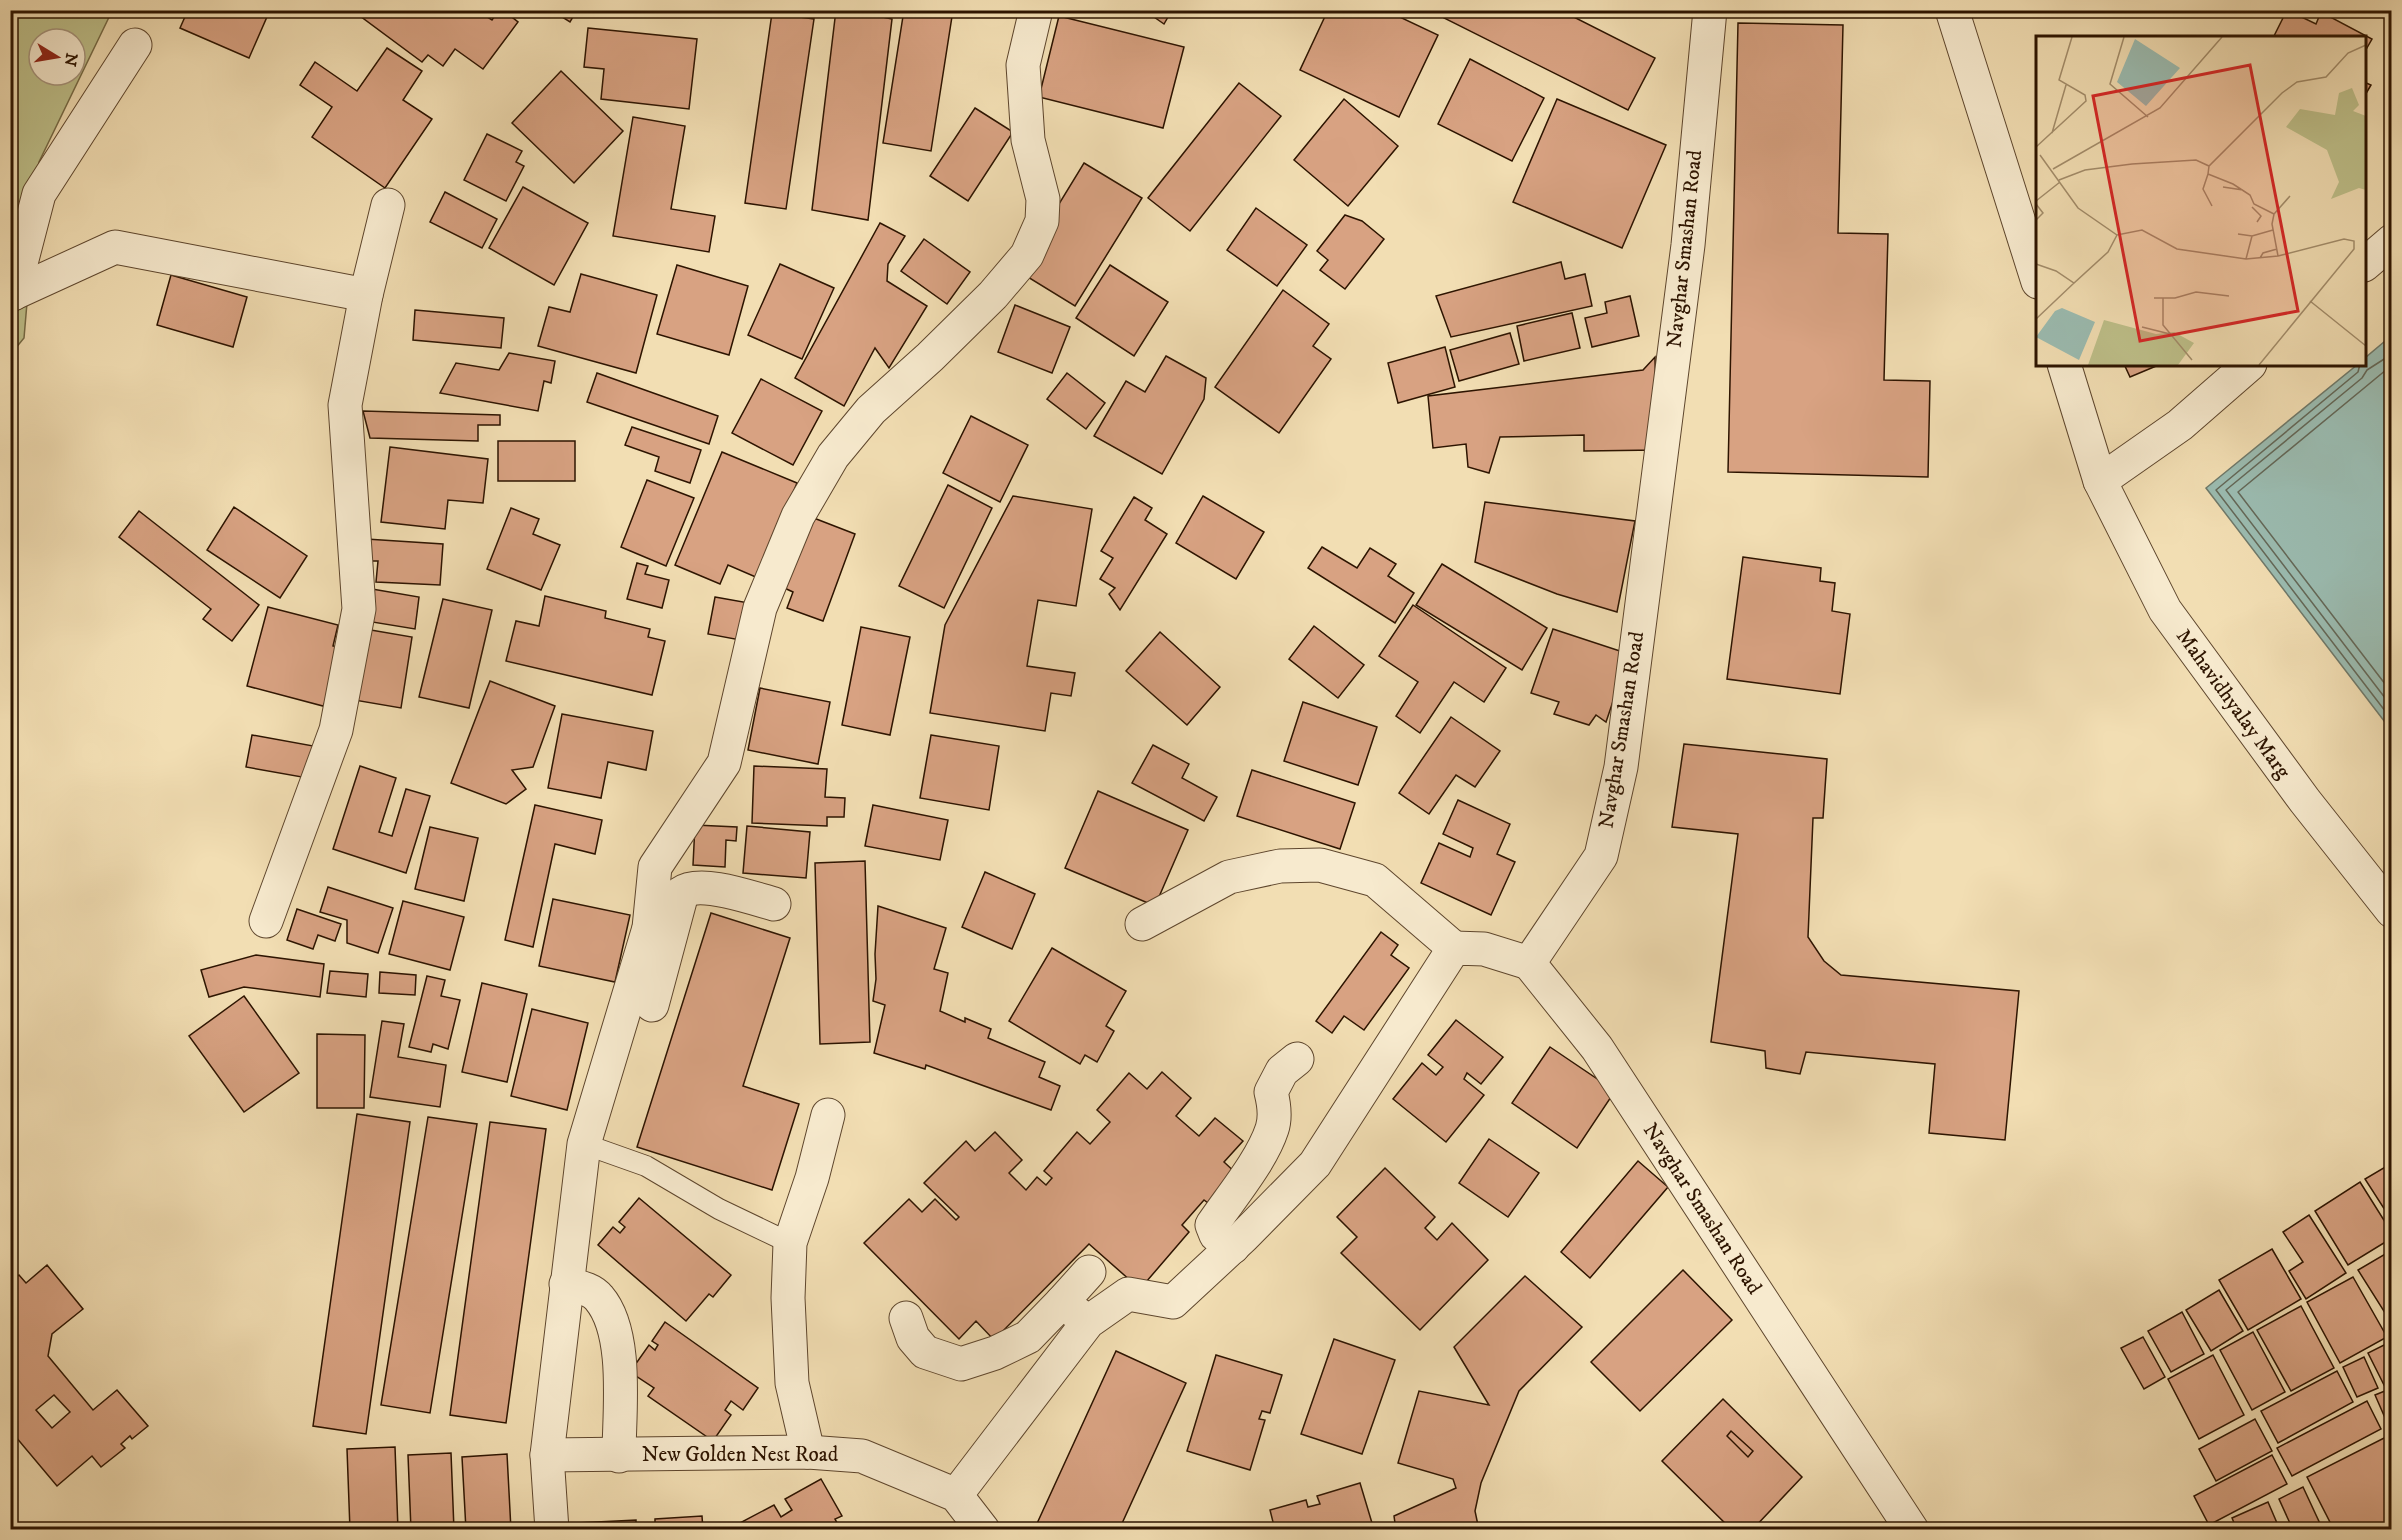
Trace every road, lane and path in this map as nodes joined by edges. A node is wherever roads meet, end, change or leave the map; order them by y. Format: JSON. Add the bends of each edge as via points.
{"nodes":[{"id":1,"x":1036,"y":10,"type":"edge"},
{"id":2,"x":1710,"y":10,"type":"edge"},
{"id":3,"x":1952,"y":10,"type":"edge"},
{"id":4,"x":135,"y":45,"type":"dead end"},
{"id":5,"x":388,"y":205,"type":"dead end"},
{"id":6,"x":2391,"y":241,"type":"edge"},
{"id":7,"x":2366,"y":263,"type":"edge"},
{"id":8,"x":2036,"y":279,"type":"edge"},
{"id":9,"x":12,"y":295,"type":"edge"},
{"id":10,"x":366,"y":295,"type":"junction"},
{"id":11,"x":2065,"y":366,"type":"edge"},
{"id":12,"x":2248,"y":366,"type":"edge"},
{"id":13,"x":2100,"y":481,"type":"junction"},
{"id":14,"x":682,"y":892,"type":"junction"},
{"id":15,"x":774,"y":904,"type":"dead end"},
{"id":16,"x":2391,"y":911,"type":"edge"},
{"id":17,"x":266,"y":921,"type":"dead end"},
{"id":18,"x":1142,"y":924,"type":"dead end"},
{"id":19,"x":649,"y":928,"type":"junction"},
{"id":20,"x":1454,"y":948,"type":"junction"},
{"id":21,"x":1529,"y":963,"type":"junction"},
{"id":22,"x":652,"y":1005,"type":"dead end"},
{"id":23,"x":1297,"y":1059,"type":"dead end"},
{"id":24,"x":828,"y":1115,"type":"dead end"},
{"id":25,"x":584,"y":1144,"type":"junction"},
{"id":26,"x":790,"y":1243,"type":"junction"},
{"id":27,"x":1233,"y":1247,"type":"junction"},
{"id":28,"x":1089,"y":1272,"type":"dead end"},
{"id":29,"x":566,"y":1284,"type":"junction"},
{"id":30,"x":1062,"y":1302,"type":"junction"},
{"id":31,"x":906,"y":1318,"type":"dead end"},
{"id":32,"x":1088,"y":1322,"type":"junction"},
{"id":33,"x":808,"y":1452,"type":"junction"},
{"id":34,"x":547,"y":1455,"type":"junction"},
{"id":35,"x":619,"y":1456,"type":"junction"},
{"id":36,"x":956,"y":1495,"type":"junction"},
{"id":37,"x":552,"y":1530,"type":"edge"},
{"id":38,"x":983,"y":1530,"type":"edge"},
{"id":39,"x":1912,"y":1530,"type":"edge"}],
"edges":[{"from":1,"to":19,"type":"street","via":[[1023,65],[1028,140],[1043,200],[1042,221],[1027,255],[993,295],[871,410],[833,456],[798,516],[760,608],[724,763],[655,867]]},
{"from":2,"to":21,"type":"street","name":"Navghar Smashan Road","via":[[1688,245],[1621,767],[1601,856]]},
{"from":3,"to":8,"type":"street"},
{"from":4,"to":9,"type":"street","via":[[39,194]]},
{"from":5,"to":10,"type":"street"},
{"from":6,"to":7,"type":"street"},
{"from":9,"to":10,"type":"street","via":[[115,247]]},
{"from":10,"to":17,"type":"street","via":[[345,405],[359,609],[336,730]]},
{"from":11,"to":13,"type":"street","name":"Mahavidhyalay Marg"},
{"from":12,"to":13,"type":"street","via":[[2180,425]]},
{"from":13,"to":16,"type":"street","name":"Mahavidhyalay Marg","via":[[2164,610]]},
{"from":14,"to":15,"type":"street","via":[[718,890]]},
{"from":14,"to":19,"type":"street"},
{"from":14,"to":22,"type":"street"},
{"from":18,"to":20,"type":"street","via":[[1229,877],[1280,866],[1320,865],[1375,880]]},
{"from":19,"to":25,"type":"street"},
{"from":20,"to":21,"type":"street","via":[[1484,949]]},
{"from":20,"to":27,"type":"street","via":[[1315,1164]]},
{"from":21,"to":39,"type":"street","name":"Navghar Smashan Road","via":[[1597,1048]]},
{"from":23,"to":27,"type":"street","via":[[1282,1071],[1271,1092],[1275,1106],[1273,1128],[1263,1149],[1212,1225],[1216,1235]]},
{"from":24,"to":26,"type":"street"},
{"from":25,"to":26,"type":"lane","via":[[646,1167],[719,1209]]},
{"from":25,"to":29,"type":"street"},
{"from":26,"to":33,"type":"street","via":[[792,1383]]},
{"from":27,"to":32,"type":"street","via":[[1173,1302],[1128,1294]]},
{"from":28,"to":30,"type":"street"},
{"from":29,"to":34,"type":"street"},
{"from":29,"to":35,"type":"street","via":[[588,1289],[610,1316],[619,1365]]},
{"from":30,"to":31,"type":"street","via":[[1028,1337],[961,1364],[925,1352],[913,1338]]},
{"from":30,"to":32,"type":"street"},
{"from":32,"to":36,"type":"street"},
{"from":33,"to":35,"type":"street","name":"New Golden Nest Road"},
{"from":33,"to":36,"type":"street","name":"New Golden Nest Road","via":[[862,1456]]},
{"from":34,"to":35,"type":"street","name":"New Golden Nest Road"},
{"from":34,"to":37,"type":"street"},
{"from":36,"to":38,"type":"street","name":"New Golden Nest Road"}]}
